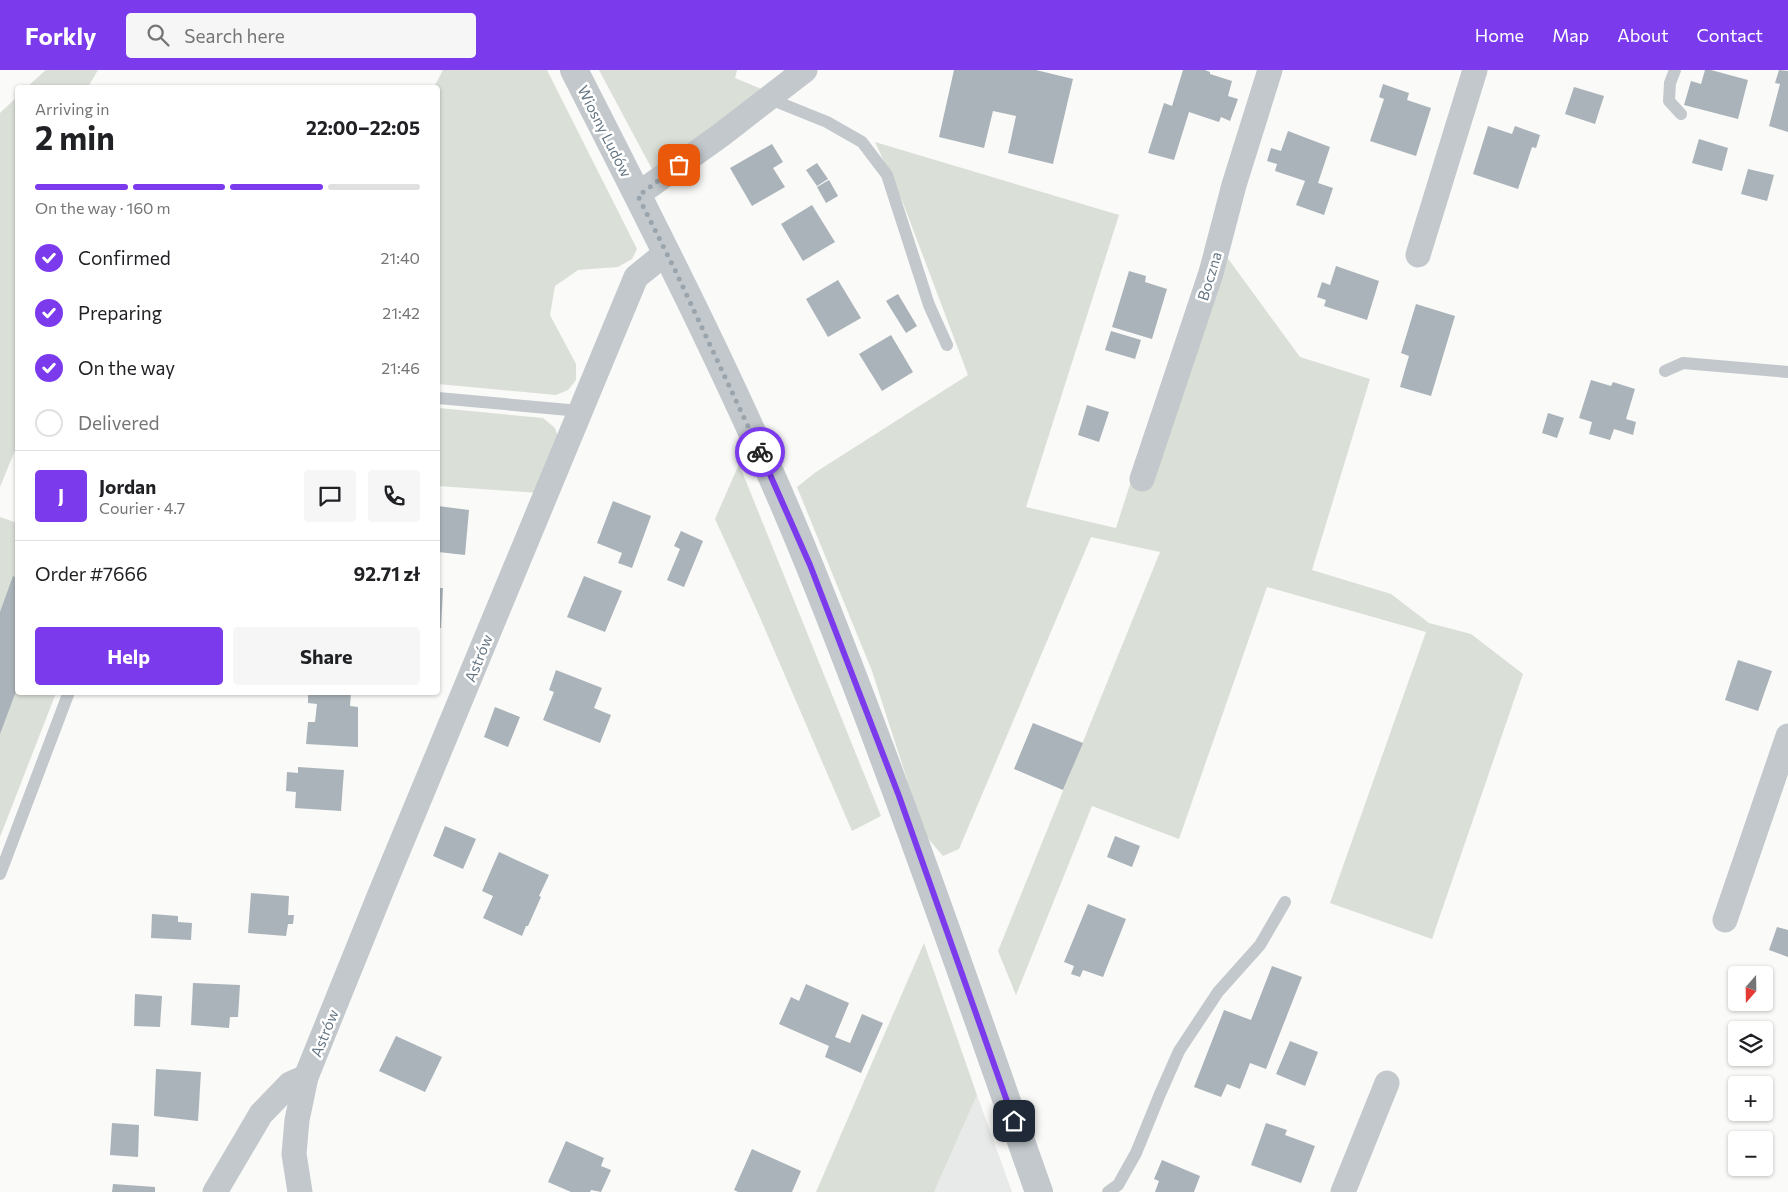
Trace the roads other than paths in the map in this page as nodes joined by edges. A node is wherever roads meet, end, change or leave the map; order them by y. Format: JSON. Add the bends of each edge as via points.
{"nodes":[{"id":1,"x":574,"y":70,"type":"edge"},
{"id":2,"x":805,"y":70,"type":"edge"},
{"id":3,"x":1270,"y":70,"type":"edge"},
{"id":4,"x":1475,"y":70,"type":"edge"},
{"id":5,"x":1675,"y":70,"type":"edge"},
{"id":6,"x":770,"y":98,"type":"junction"},
{"id":7,"x":1681,"y":114,"type":"dead end"},
{"id":8,"x":638,"y":196,"type":"junction"},
{"id":9,"x":666,"y":252,"type":"junction"},
{"id":10,"x":1418,"y":255,"type":"dead end"},
{"id":11,"x":946,"y":345,"type":"dead end"},
{"id":12,"x":1665,"y":371,"type":"dead end"},
{"id":13,"x":1788,"y":372,"type":"edge"},
{"id":14,"x":440,"y":398,"type":"edge"},
{"id":15,"x":580,"y":411,"type":"junction"},
{"id":16,"x":1142,"y":479,"type":"dead end"},
{"id":17,"x":68,"y":695,"type":"edge"},
{"id":18,"x":1788,"y":736,"type":"edge"},
{"id":19,"x":0,"y":874,"type":"edge"},
{"id":20,"x":1285,"y":902,"type":"dead end"},
{"id":21,"x":1725,"y":920,"type":"dead end"},
{"id":22,"x":306,"y":1077,"type":"junction"},
{"id":23,"x":1387,"y":1083,"type":"dead end"},
{"id":24,"x":214,"y":1192,"type":"edge"},
{"id":25,"x":300,"y":1192,"type":"edge"},
{"id":26,"x":1039,"y":1192,"type":"edge"},
{"id":27,"x":1108,"y":1192,"type":"edge"},
{"id":28,"x":1343,"y":1192,"type":"edge"}],
"edges":[{"from":1,"to":8,"type":"street","name":"Wiosny Ludów"},
{"from":2,"to":6,"type":"street"},
{"from":3,"to":16,"type":"street","name":"Boczna","via":[[1211,273]]},
{"from":4,"to":10,"type":"street"},
{"from":5,"to":7,"type":"lane","via":[[1669,101]]},
{"from":6,"to":8,"type":"street"},
{"from":6,"to":11,"type":"lane","via":[[827,122],[862,142],[887,175],[929,305]]},
{"from":8,"to":9,"type":"street","name":"Wiosny Ludów"},
{"from":9,"to":15,"type":"street","name":"Astrów","via":[[636,277]]},
{"from":9,"to":26,"type":"street","name":"Wiosny Ludów","via":[[810,565],[899,796]]},
{"from":12,"to":13,"type":"lane","via":[[1683,363]]},
{"from":14,"to":15,"type":"lane"},
{"from":15,"to":22,"type":"street","name":"Astrów"},
{"from":17,"to":19,"type":"lane"},
{"from":18,"to":21,"type":"street"},
{"from":20,"to":27,"type":"lane","via":[[1260,945],[1218,992],[1179,1051],[1136,1153],[1118,1185]]},
{"from":22,"to":24,"type":"street","via":[[290,1084],[261,1114]]},
{"from":22,"to":25,"type":"street","name":"Astrów","via":[[294,1154]]},
{"from":23,"to":28,"type":"street"}]}
